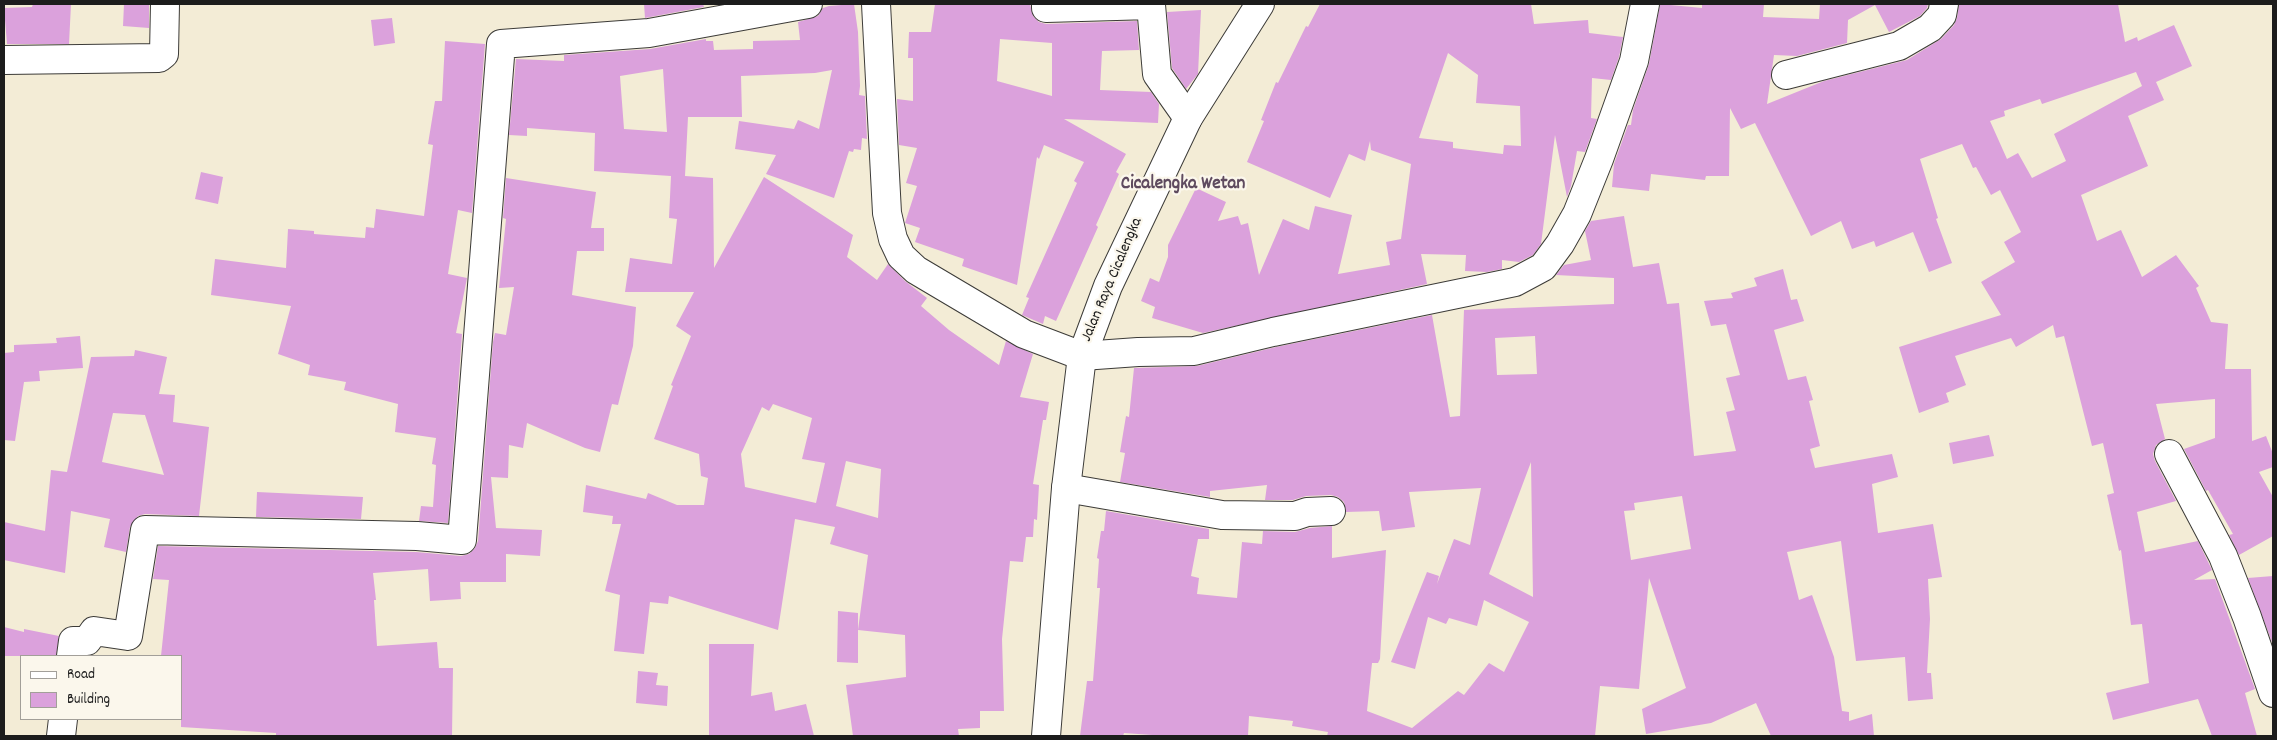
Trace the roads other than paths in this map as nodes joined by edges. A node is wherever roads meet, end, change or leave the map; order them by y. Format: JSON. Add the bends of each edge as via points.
{"nodes":[{"id":1,"x":165,"y":4,"type":"edge"},
{"id":2,"x":808,"y":4,"type":"edge"},
{"id":3,"x":876,"y":4,"type":"edge"},
{"id":4,"x":1046,"y":4,"type":"edge"},
{"id":5,"x":1260,"y":4,"type":"edge"},
{"id":6,"x":1645,"y":4,"type":"edge"},
{"id":7,"x":1944,"y":4,"type":"edge"},
{"id":8,"x":4,"y":60,"type":"edge"},
{"id":9,"x":1786,"y":75,"type":"dead end"},
{"id":10,"x":1188,"y":118,"type":"junction"},
{"id":11,"x":1082,"y":356,"type":"junction"},
{"id":12,"x":2169,"y":454,"type":"dead end"},
{"id":13,"x":1066,"y":488,"type":"junction"},
{"id":14,"x":1331,"y":511,"type":"dead end"},
{"id":15,"x":71,"y":655,"type":"edge"},
{"id":16,"x":2273,"y":693,"type":"edge"},
{"id":17,"x":63,"y":720,"type":"edge"},
{"id":18,"x":61,"y":736,"type":"edge"},
{"id":19,"x":1046,"y":736,"type":"edge"}],
"edges":[{"from":1,"to":8,"type":"street","via":[[164,54],[159,58]]},
{"from":2,"to":15,"type":"street","via":[[649,33],[501,44],[462,540],[416,536],[145,530],[128,636],[94,631],[87,641],[73,641]]},
{"from":3,"to":11,"type":"street","via":[[887,213],[893,240],[901,256],[916,270],[1024,334]]},
{"from":4,"to":10,"type":"street","via":[[1046,8],[1151,5],[1157,74]]},
{"from":5,"to":10,"type":"street","name":"Jalan Raya Cicalengka"},
{"from":6,"to":11,"type":"street","via":[[1634,62],[1599,159],[1577,214],[1543,267],[1515,282],[1194,351]]},
{"from":7,"to":9,"type":"street","via":[[1942,14],[1930,28],[1899,46]]},
{"from":10,"to":11,"type":"street","name":"Jalan Raya Cicalengka","via":[[1108,286]]},
{"from":11,"to":13,"type":"street","name":"Jalan Raya Cicalengka"},
{"from":12,"to":16,"type":"street","via":[[2223,556]]},
{"from":13,"to":14,"type":"street","via":[[1222,515],[1295,516]]},
{"from":13,"to":19,"type":"street","name":"Jalan Raya Cicalengka"},
{"from":17,"to":18,"type":"street"}]}
